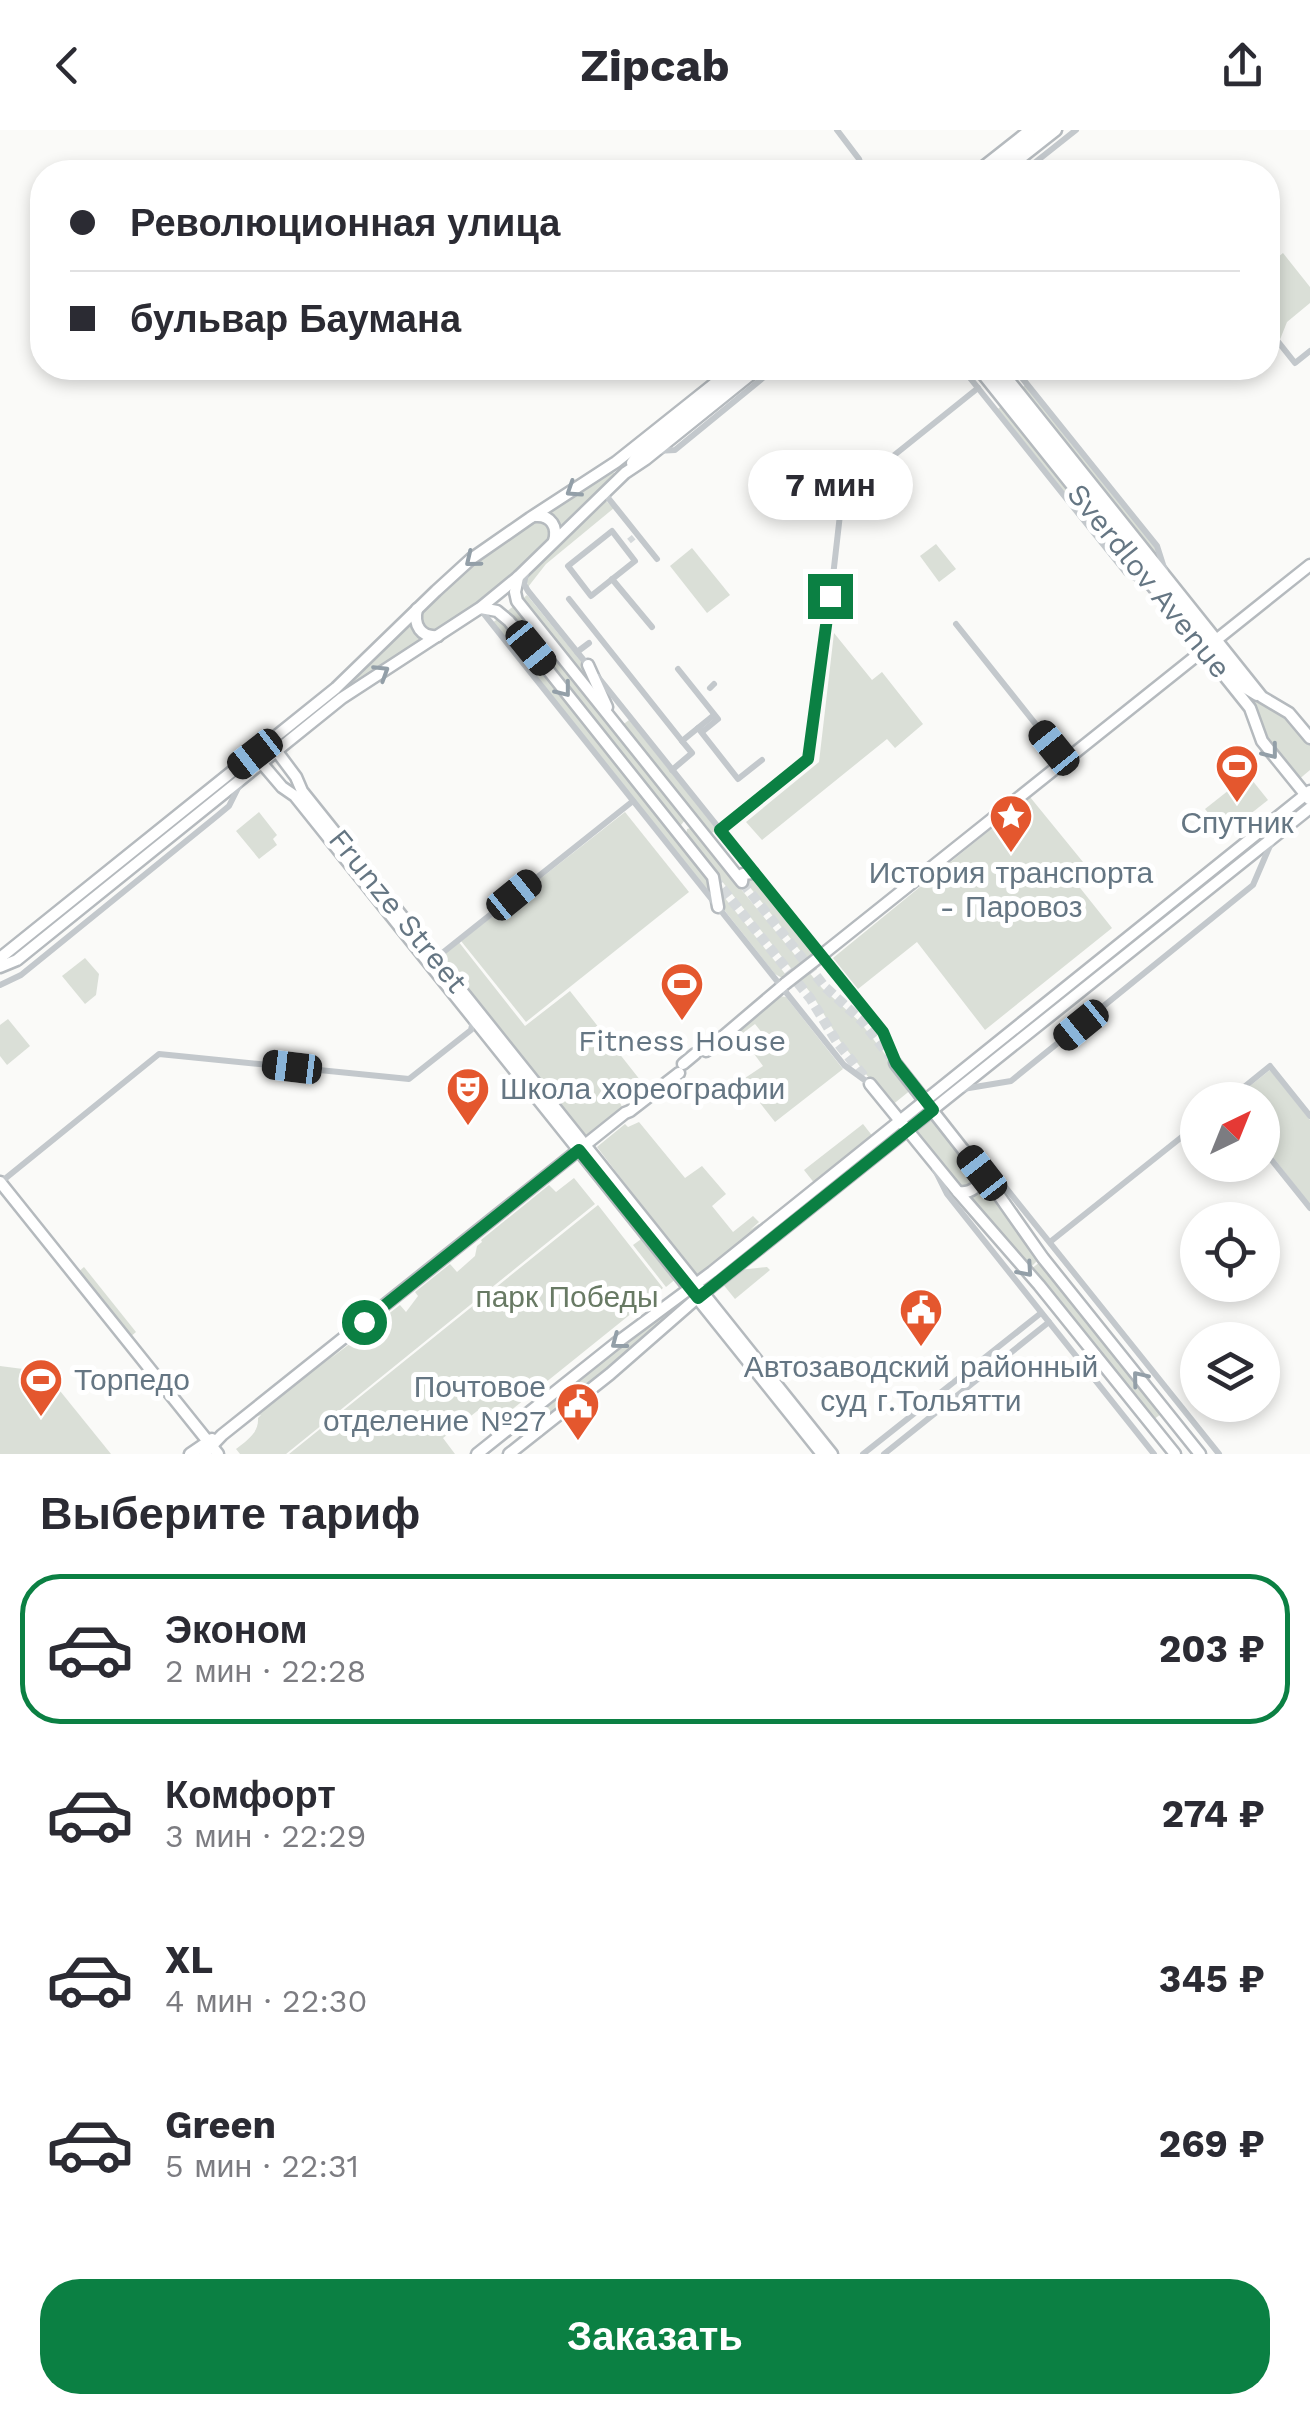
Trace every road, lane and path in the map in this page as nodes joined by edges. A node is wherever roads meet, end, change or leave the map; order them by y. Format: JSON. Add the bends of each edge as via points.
{"nodes":[{"id":1,"x":836,"y":130,"type":"edge"},
{"id":2,"x":1030,"y":130,"type":"edge"},
{"id":3,"x":1043,"y":130,"type":"edge"},
{"id":4,"x":1056,"y":130,"type":"edge"},
{"id":5,"x":1076,"y":130,"type":"edge"},
{"id":6,"x":860,"y":160,"type":"edge"},
{"id":7,"x":991,"y":160,"type":"edge"},
{"id":8,"x":1005,"y":160,"type":"edge"},
{"id":9,"x":1018,"y":160,"type":"edge"},
{"id":10,"x":1038,"y":160,"type":"edge"},
{"id":11,"x":1280,"y":344,"type":"edge"},
{"id":12,"x":1310,"y":351,"type":"edge"},
{"id":13,"x":720,"y":380,"type":"edge"},
{"id":14,"x":731,"y":380,"type":"edge"},
{"id":15,"x":744,"y":380,"type":"edge"},
{"id":16,"x":762,"y":380,"type":"edge"},
{"id":17,"x":972,"y":380,"type":"edge"},
{"id":18,"x":988,"y":380,"type":"edge"},
{"id":19,"x":999,"y":380,"type":"edge"},
{"id":20,"x":1009,"y":380,"type":"edge"},
{"id":21,"x":1024,"y":380,"type":"edge"},
{"id":22,"x":978,"y":388,"type":"junction"},
{"id":23,"x":655,"y":451,"type":"junction"},
{"id":24,"x":621,"y":466,"type":"junction"},
{"id":25,"x":604,"y":493,"type":"junction"},
{"id":26,"x":530,"y":518,"type":"junction"},
{"id":27,"x":631,"y":540,"type":"junction"},
{"id":28,"x":553,"y":544,"type":"junction"},
{"id":29,"x":657,"y":559,"type":"dead end"},
{"id":30,"x":1310,"y":565,"type":"edge"},
{"id":31,"x":528,"y":567,"type":"junction"},
{"id":32,"x":518,"y":577,"type":"junction"},
{"id":33,"x":1166,"y":577,"type":"junction"},
{"id":34,"x":612,"y":579,"type":"junction"},
{"id":35,"x":1156,"y":590,"type":"junction"},
{"id":36,"x":569,"y":599,"type":"dead end"},
{"id":37,"x":418,"y":608,"type":"junction"},
{"id":38,"x":480,"y":608,"type":"junction"},
{"id":39,"x":956,"y":624,"type":"dead end"},
{"id":40,"x":652,"y":627,"type":"dead end"},
{"id":41,"x":439,"y":636,"type":"junction"},
{"id":42,"x":593,"y":639,"type":"junction"},
{"id":43,"x":1210,"y":645,"type":"junction"},
{"id":44,"x":577,"y":652,"type":"junction"},
{"id":45,"x":588,"y":665,"type":"junction"},
{"id":46,"x":678,"y":669,"type":"dead end"},
{"id":47,"x":1255,"y":701,"type":"junction"},
{"id":48,"x":614,"y":722,"type":"junction"},
{"id":49,"x":700,"y":730,"type":"junction"},
{"id":50,"x":1310,"y":738,"type":"edge"},
{"id":51,"x":682,"y":742,"type":"junction"},
{"id":52,"x":273,"y":747,"type":"junction"},
{"id":53,"x":259,"y":759,"type":"junction"},
{"id":54,"x":762,"y":760,"type":"dead end"},
{"id":55,"x":1065,"y":760,"type":"junction"},
{"id":56,"x":672,"y":770,"type":"junction"},
{"id":57,"x":242,"y":779,"type":"junction"},
{"id":58,"x":295,"y":789,"type":"junction"},
{"id":59,"x":1309,"y":799,"type":"edge"},
{"id":60,"x":632,"y":801,"type":"junction"},
{"id":61,"x":692,"y":820,"type":"junction"},
{"id":62,"x":720,"y":830,"type":"junction"},
{"id":63,"x":676,"y":832,"type":"junction"},
{"id":64,"x":1274,"y":836,"type":"junction"},
{"id":65,"x":727,"y":864,"type":"junction"},
{"id":66,"x":754,"y":873,"type":"junction"},
{"id":67,"x":1217,"y":875,"type":"junction"},
{"id":68,"x":718,"y":907,"type":"junction"},
{"id":69,"x":414,"y":938,"type":"junction"},
{"id":70,"x":20,"y":952,"type":"junction"},
{"id":71,"x":437,"y":957,"type":"junction"},
{"id":72,"x":819,"y":957,"type":"junction"},
{"id":73,"x":0,"y":958,"type":"edge"},
{"id":74,"x":0,"y":970,"type":"edge"},
{"id":75,"x":784,"y":985,"type":"junction"},
{"id":76,"x":0,"y":986,"type":"edge"},
{"id":77,"x":473,"y":1018,"type":"junction"},
{"id":78,"x":484,"y":1031,"type":"junction"},
{"id":79,"x":467,"y":1033,"type":"junction"},
{"id":80,"x":896,"y":1063,"type":"joint"},
{"id":81,"x":528,"y":1080,"type":"junction"},
{"id":82,"x":1250,"y":1082,"type":"edge"},
{"id":83,"x":870,"y":1084,"type":"joint"},
{"id":84,"x":957,"y":1090,"type":"junction"},
{"id":85,"x":929,"y":1105,"type":"junction"},
{"id":86,"x":1310,"y":1116,"type":"edge"},
{"id":87,"x":904,"y":1125,"type":"junction"},
{"id":88,"x":1180,"y":1138,"type":"edge"},
{"id":89,"x":958,"y":1143,"type":"junction"},
{"id":90,"x":582,"y":1147,"type":"junction"},
{"id":91,"x":928,"y":1155,"type":"junction"},
{"id":92,"x":1280,"y":1170,"type":"edge"},
{"id":93,"x":982,"y":1173,"type":"junction"},
{"id":94,"x":0,"y":1186,"type":"edge"},
{"id":95,"x":958,"y":1192,"type":"junction"},
{"id":96,"x":1310,"y":1208,"type":"edge"},
{"id":97,"x":1050,"y":1242,"type":"junction"},
{"id":98,"x":697,"y":1291,"type":"junction"},
{"id":99,"x":1042,"y":1313,"type":"junction"},
{"id":100,"x":1049,"y":1322,"type":"junction"},
{"id":101,"x":974,"y":1366,"type":"junction"},
{"id":102,"x":982,"y":1376,"type":"junction"},
{"id":103,"x":535,"y":1406,"type":"junction"},
{"id":104,"x":798,"y":1418,"type":"junction"},
{"id":105,"x":894,"y":1429,"type":"junction"},
{"id":106,"x":531,"y":1436,"type":"junction"},
{"id":107,"x":902,"y":1439,"type":"junction"},
{"id":108,"x":209,"y":1449,"type":"edge"},
{"id":109,"x":190,"y":1454,"type":"edge"},
{"id":110,"x":477,"y":1454,"type":"edge"},
{"id":111,"x":488,"y":1454,"type":"edge"},
{"id":112,"x":509,"y":1454,"type":"edge"},
{"id":113,"x":822,"y":1454,"type":"edge"},
{"id":114,"x":832,"y":1454,"type":"edge"},
{"id":115,"x":863,"y":1454,"type":"edge"},
{"id":116,"x":884,"y":1454,"type":"edge"},
{"id":117,"x":1154,"y":1454,"type":"edge"},
{"id":118,"x":1175,"y":1454,"type":"edge"},
{"id":119,"x":1200,"y":1454,"type":"edge"},
{"id":120,"x":1219,"y":1454,"type":"edge"}],
"edges":[{"from":1,"to":6,"type":"street"},
{"from":2,"to":7,"type":"main road"},
{"from":3,"to":8,"type":"main road"},
{"from":4,"to":9,"type":"main road"},
{"from":5,"to":10,"type":"street"},
{"from":11,"to":12,"type":"street","via":[[1295,363]]},
{"from":13,"to":24,"type":"main road"},
{"from":14,"to":24,"type":"main road"},
{"from":15,"to":23,"type":"main road"},
{"from":16,"to":23,"type":"street","via":[[675,450]]},
{"from":17,"to":22,"type":"street"},
{"from":18,"to":35,"type":"main road","name":"Sverdlov Avenue"},
{"from":19,"to":43,"type":"main road","name":"Sverdlov Avenue"},
{"from":20,"to":33,"type":"main road","name":"Sverdlov Avenue"},
{"from":21,"to":33,"type":"street","via":[[1158,546]]},
{"from":22,"to":35,"type":"street","via":[[1126,573]]},
{"from":22,"to":62,"type":"street","via":[[842,497],[808,759]]},
{"from":23,"to":24,"type":"main road"},
{"from":24,"to":25,"type":"main road"},
{"from":24,"to":26,"type":"main road","one_way":true},
{"from":25,"to":27,"type":"street"},
{"from":25,"to":28,"type":"main road"},
{"from":26,"to":28,"type":"main road","via":[[552,522]]},
{"from":26,"to":37,"type":"main road","one_way":true},
{"from":27,"to":29,"type":"street"},
{"from":27,"to":34,"type":"street","via":[[635,561]]},
{"from":27,"to":34,"type":"street","via":[[612,531],[568,566],[591,596]]},
{"from":28,"to":31,"type":"main road"},
{"from":30,"to":43,"type":"main road"},
{"from":31,"to":32,"type":"main road"},
{"from":31,"to":44,"type":"street","via":[[528,591]]},
{"from":32,"to":38,"type":"main road"},
{"from":32,"to":48,"type":"main road","via":[[518,601]]},
{"from":33,"to":43,"type":"main road","name":"Sverdlov Avenue"},
{"from":34,"to":40,"type":"street"},
{"from":35,"to":43,"type":"main road","name":"Sverdlov Avenue"},
{"from":36,"to":42,"type":"street"},
{"from":37,"to":41,"type":"main road","via":[[420,630]]},
{"from":37,"to":52,"type":"main road"},
{"from":38,"to":41,"type":"main road"},
{"from":38,"to":60,"type":"street"},
{"from":38,"to":63,"type":"main road","one_way":true,"via":[[510,621]]},
{"from":39,"to":55,"type":"street"},
{"from":52,"to":41,"type":"main road","one_way":true},
{"from":42,"to":44,"type":"street"},
{"from":42,"to":51,"type":"street"},
{"from":43,"to":47,"type":"main road","name":"Sverdlov Avenue"},
{"from":43,"to":47,"type":"main road","name":"Sverdlov Avenue"},
{"from":43,"to":55,"type":"main road"},
{"from":44,"to":45,"type":"street"},
{"from":45,"to":48,"type":"main road"},
{"from":45,"to":56,"type":"street"},
{"from":46,"to":49,"type":"street","via":[[707,690],[714,715]]},
{"from":47,"to":50,"type":"main road","name":"Sverdlov Avenue","via":[[1289,713]]},
{"from":47,"to":59,"type":"main road","name":"Sverdlov Avenue","one_way":true,"via":[[1262,741]]},
{"from":48,"to":61,"type":"main road"},
{"from":49,"to":51,"type":"street"},
{"from":49,"to":54,"type":"street","via":[[738,779]]},
{"from":51,"to":56,"type":"street","via":[[692,754]]},
{"from":52,"to":53,"type":"main road"},
{"from":52,"to":58,"type":"main road","name":"Frunze Street"},
{"from":53,"to":57,"type":"main road"},
{"from":53,"to":58,"type":"main road","name":"Frunze Street"},
{"from":53,"to":70,"type":"main road"},
{"from":55,"to":72,"type":"main road"},
{"from":56,"to":62,"type":"street"},
{"from":57,"to":70,"type":"main road"},
{"from":57,"to":76,"type":"street","via":[[218,816]]},
{"from":58,"to":69,"type":"main road","name":"Frunze Street"},
{"from":59,"to":64,"type":"main road"},
{"from":59,"to":67,"type":"main road"},
{"from":60,"to":68,"type":"street"},
{"from":60,"to":71,"type":"street"},
{"from":61,"to":63,"type":"main road"},
{"from":61,"to":65,"type":"main road"},
{"from":62,"to":66,"type":"street"},
{"from":63,"to":68,"type":"main road","via":[[713,877]]},
{"from":64,"to":67,"type":"main road"},
{"from":64,"to":84,"type":"street","via":[[1253,885],[1012,1081]]},
{"from":65,"to":66,"type":"street"},
{"from":65,"to":66,"type":"main road","via":[[742,882],[744,874]]},
{"from":66,"to":72,"type":"street"},
{"from":67,"to":84,"type":"main road"},
{"from":67,"to":85,"type":"main road"},
{"from":68,"to":75,"type":"street"},
{"from":69,"to":71,"type":"main road","name":"Frunze Street"},
{"from":69,"to":77,"type":"main road","name":"Frunze Street"},
{"from":70,"to":73,"type":"main road"},
{"from":70,"to":74,"type":"main road"},
{"from":71,"to":81,"type":"main road","name":"Frunze Street"},
{"from":72,"to":75,"type":"main road","bridge":true},
{"from":72,"to":80,"type":"street","via":[[883,1032]]},
{"from":75,"to":83,"type":"street","via":[[844,1065]]},
{"from":75,"to":90,"type":"main road"},
{"from":77,"to":78,"type":"main road","name":"Frunze Street"},
{"from":77,"to":79,"type":"street"},
{"from":78,"to":79,"type":"street"},
{"from":78,"to":81,"type":"main road","name":"Frunze Street"},
{"from":79,"to":94,"type":"street","via":[[409,1079],[159,1054]]},
{"from":80,"to":85,"type":"main road"},
{"from":81,"to":90,"type":"main road","name":"Frunze Street"},
{"from":82,"to":86,"type":"street","via":[[1270,1066]]},
{"from":83,"to":87,"type":"main road"},
{"from":84,"to":85,"type":"main road"},
{"from":85,"to":87,"type":"main road"},
{"from":85,"to":89,"type":"main road"},
{"from":87,"to":91,"type":"main road"},
{"from":87,"to":98,"type":"main road"},
{"from":88,"to":97,"type":"street"},
{"from":89,"to":93,"type":"main road"},
{"from":89,"to":97,"type":"street","via":[[986,1163]]},
{"from":90,"to":98,"type":"main road","name":"Frunze Street"},
{"from":90,"to":108,"type":"main road"},
{"from":91,"to":95,"type":"main road"},
{"from":91,"to":99,"type":"street","via":[[947,1194]]},
{"from":92,"to":96,"type":"street"},
{"from":93,"to":95,"type":"main road","via":[[975,1188]]},
{"from":119,"to":93,"type":"main road","one_way":true},
{"from":94,"to":108,"type":"main road"},
{"from":95,"to":118,"type":"main road","one_way":true},
{"from":97,"to":120,"type":"street"},
{"from":98,"to":103,"type":"main road","one_way":true},
{"from":98,"to":104,"type":"main road","name":"Frunze Street"},
{"from":98,"to":106,"type":"main road","via":[[610,1374]]},
{"from":99,"to":100,"type":"street"},
{"from":99,"to":101,"type":"street"},
{"from":100,"to":102,"type":"street"},
{"from":100,"to":117,"type":"street"},
{"from":101,"to":102,"type":"street"},
{"from":101,"to":105,"type":"street"},
{"from":102,"to":107,"type":"street"},
{"from":103,"to":106,"type":"main road","via":[[515,1430],[520,1438]]},
{"from":103,"to":110,"type":"main road"},
{"from":104,"to":113,"type":"main road","name":"Frunze Street"},
{"from":104,"to":114,"type":"main road","name":"Frunze Street"},
{"from":105,"to":107,"type":"street"},
{"from":105,"to":115,"type":"street"},
{"from":106,"to":112,"type":"main road"},
{"from":107,"to":116,"type":"street"},
{"from":108,"to":109,"type":"main road"},
{"from":110,"to":111,"type":"main road"}]}
